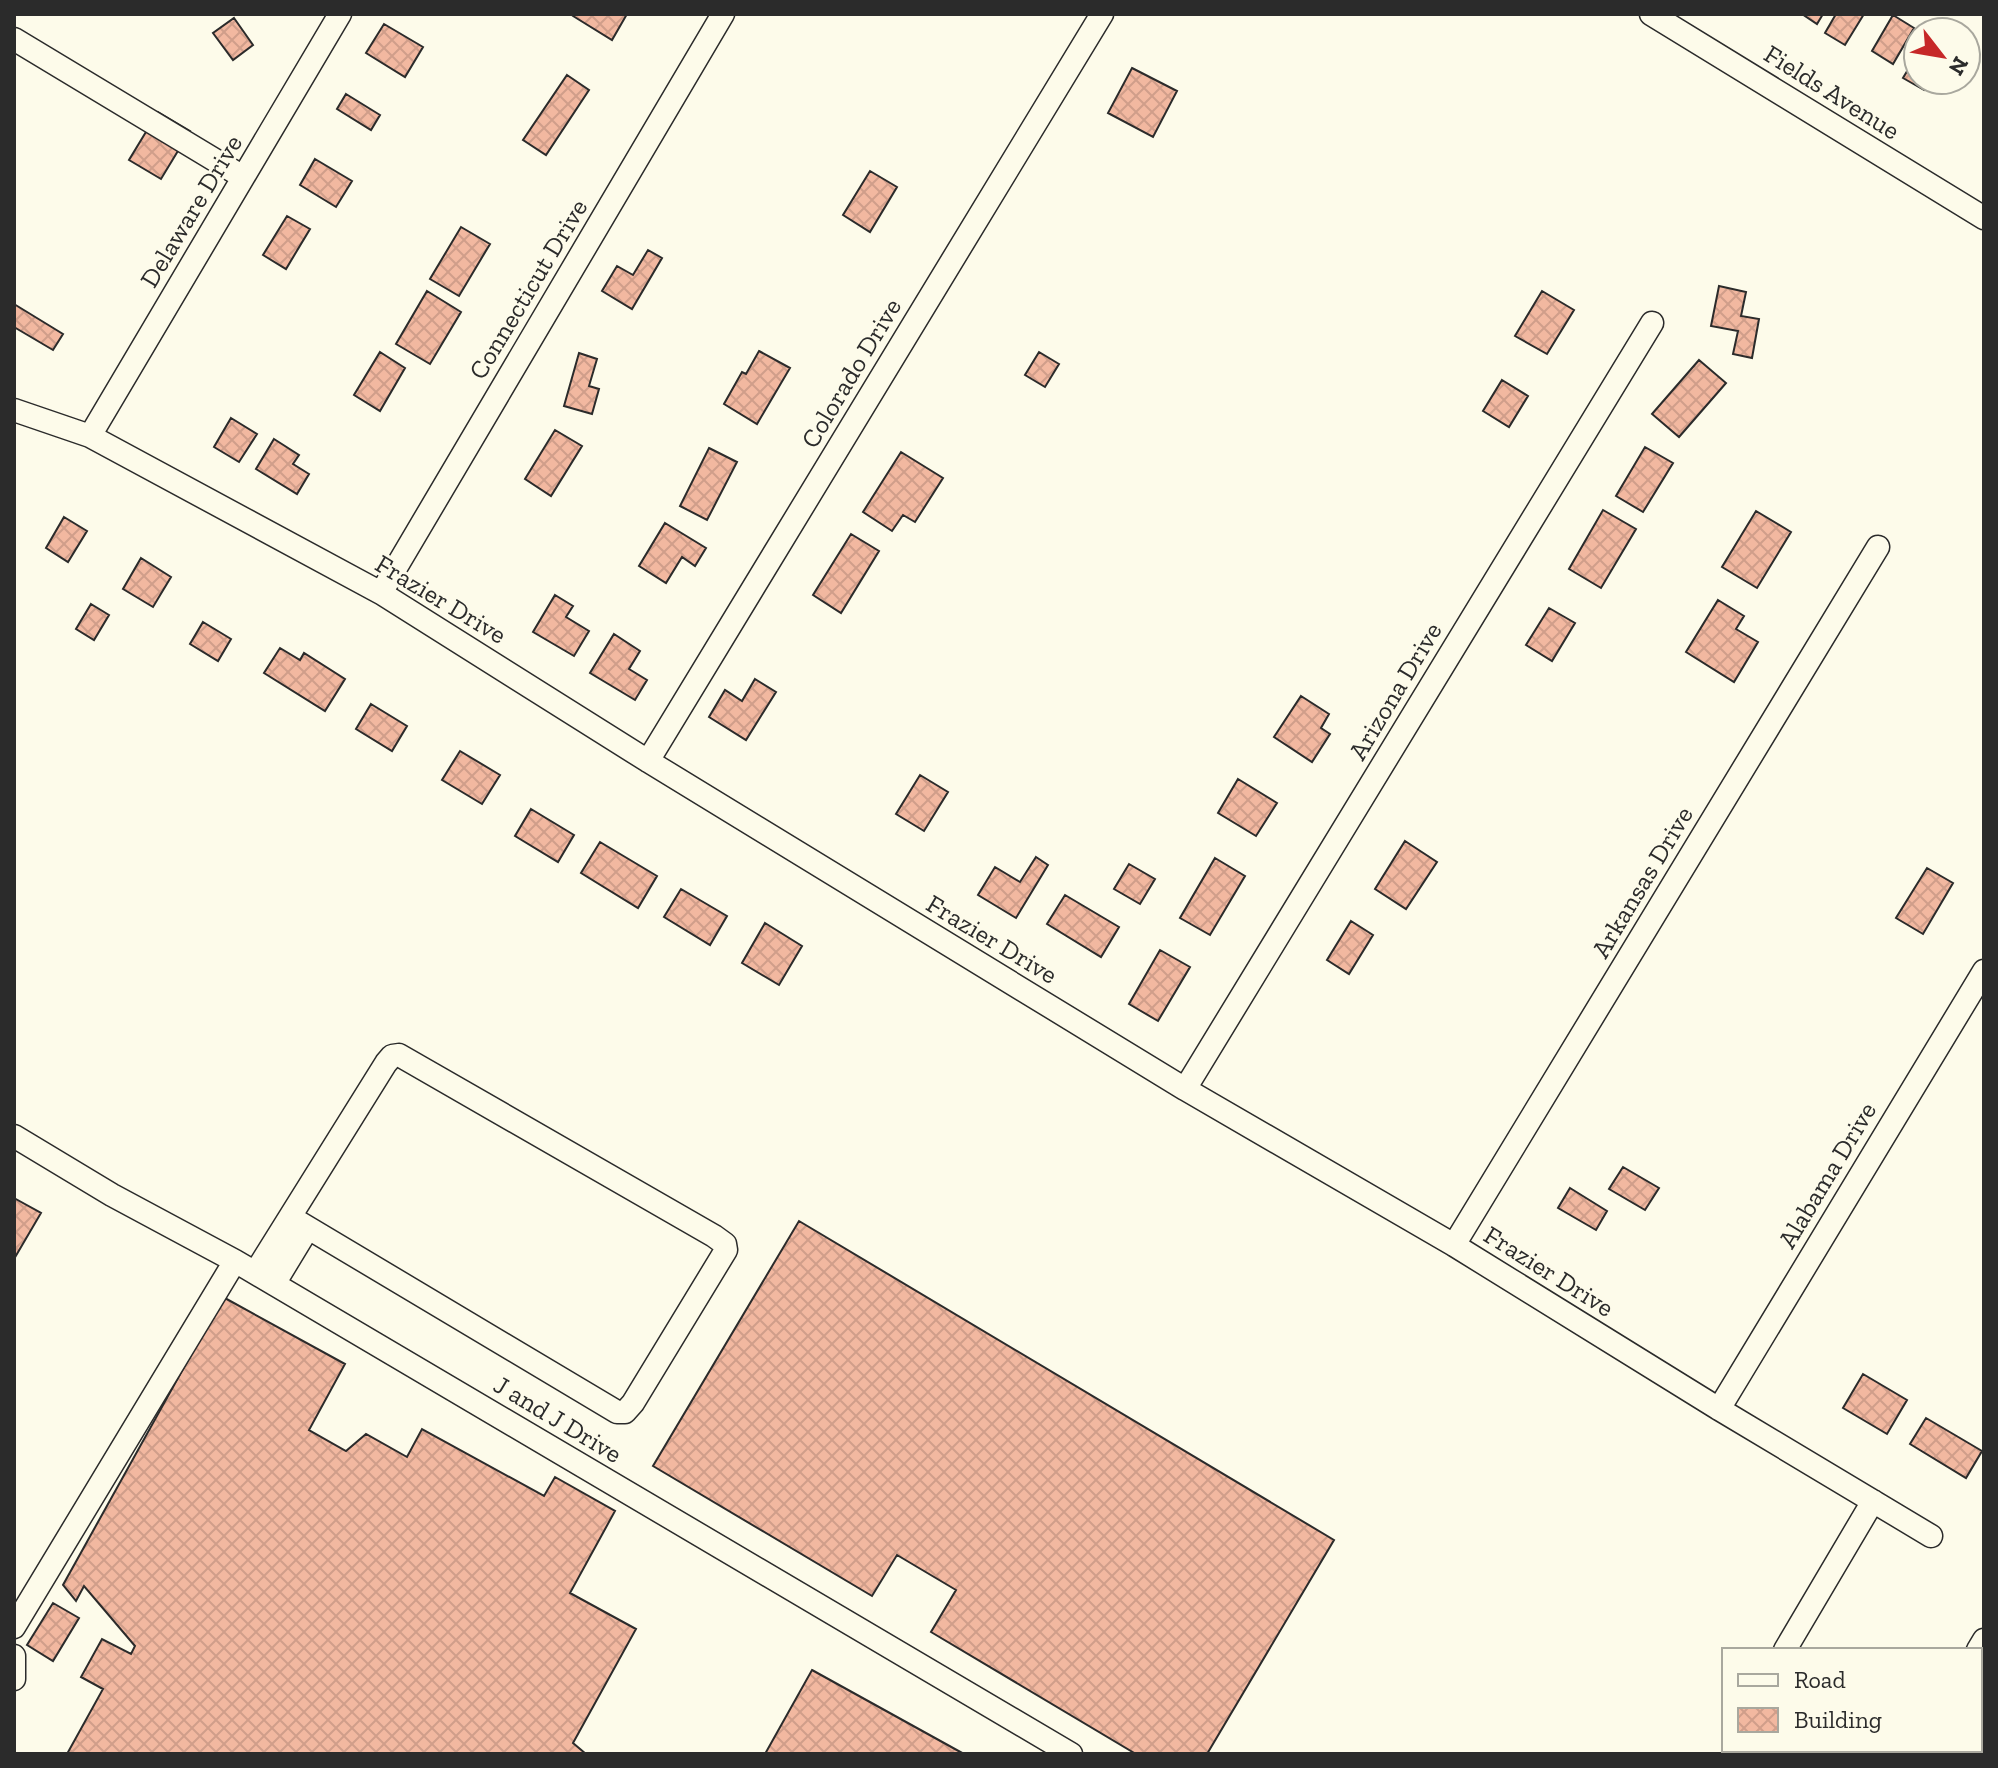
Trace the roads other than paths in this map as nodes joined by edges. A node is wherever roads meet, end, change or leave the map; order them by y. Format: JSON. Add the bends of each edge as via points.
{"nodes":[{"id":1,"x":340,"y":14,"type":"edge"},
{"id":2,"x":723,"y":14,"type":"edge"},
{"id":3,"x":1102,"y":14,"type":"edge"},
{"id":4,"x":1662,"y":17,"type":"edge"},
{"id":5,"x":14,"y":39,"type":"edge"},
{"id":6,"x":243,"y":177,"type":"junction"},
{"id":7,"x":1984,"y":218,"type":"edge"},
{"id":8,"x":1652,"y":323,"type":"dead end"},
{"id":9,"x":14,"y":410,"type":"edge"},
{"id":10,"x":90,"y":436,"type":"junction"},
{"id":11,"x":1878,"y":547,"type":"dead end"},
{"id":12,"x":381,"y":593,"type":"junction"},
{"id":13,"x":648,"y":761,"type":"junction"},
{"id":14,"x":1984,"y":971,"type":"edge"},
{"id":15,"x":1185,"y":1089,"type":"junction"},
{"id":16,"x":14,"y":1136,"type":"edge"},
{"id":17,"x":299,"y":1223,"type":"junction"},
{"id":18,"x":1454,"y":1245,"type":"junction"},
{"id":19,"x":235,"y":1261,"type":"junction"},
{"id":20,"x":264,"y":1279,"type":"junction"},
{"id":21,"x":1719,"y":1409,"type":"junction"},
{"id":22,"x":1873,"y":1501,"type":"junction"},
{"id":23,"x":1931,"y":1536,"type":"dead end"},
{"id":24,"x":14,"y":1627,"type":"edge"},
{"id":25,"x":1786,"y":1648,"type":"edge"},
{"id":26,"x":14,"y":1656,"type":"edge"},
{"id":27,"x":14,"y":1679,"type":"edge"},
{"id":28,"x":1071,"y":1754,"type":"edge"}],
"edges":[{"from":1,"to":6,"type":"street","name":"Delaware Drive"},
{"from":2,"to":12,"type":"street","name":"Connecticut Drive"},
{"from":3,"to":13,"type":"street","name":"Colorado Drive"},
{"from":4,"to":7,"type":"street","name":"Fields Avenue"},
{"from":5,"to":6,"type":"street"},
{"from":6,"to":10,"type":"street","name":"Delaware Drive"},
{"from":8,"to":15,"type":"street","name":"Arizona Drive"},
{"from":9,"to":10,"type":"street","name":"Frazier Drive"},
{"from":10,"to":12,"type":"street","name":"Frazier Drive"},
{"from":11,"to":18,"type":"street","name":"Arkansas Drive"},
{"from":12,"to":13,"type":"street","name":"Frazier Drive"},
{"from":13,"to":15,"type":"street","name":"Frazier Drive"},
{"from":14,"to":21,"type":"street","name":"Alabama Drive"},
{"from":15,"to":18,"type":"street","name":"Frazier Drive"},
{"from":16,"to":19,"type":"street","name":"J and J Drive"},
{"from":17,"to":17,"type":"street","via":[[386,1063],[399,1055],[714,1236],[726,1250],[633,1403],[617,1412]]},
{"from":17,"to":20,"type":"street"},
{"from":18,"to":21,"type":"street","name":"Frazier Drive"},
{"from":19,"to":20,"type":"street","name":"J and J Drive"},
{"from":19,"to":24,"type":"street"},
{"from":20,"to":28,"type":"street","name":"J and J Drive"},
{"from":21,"to":22,"type":"street","name":"Frazier Drive"},
{"from":22,"to":23,"type":"street","name":"Frazier Drive"},
{"from":22,"to":25,"type":"street"},
{"from":26,"to":27,"type":"street"}]}
